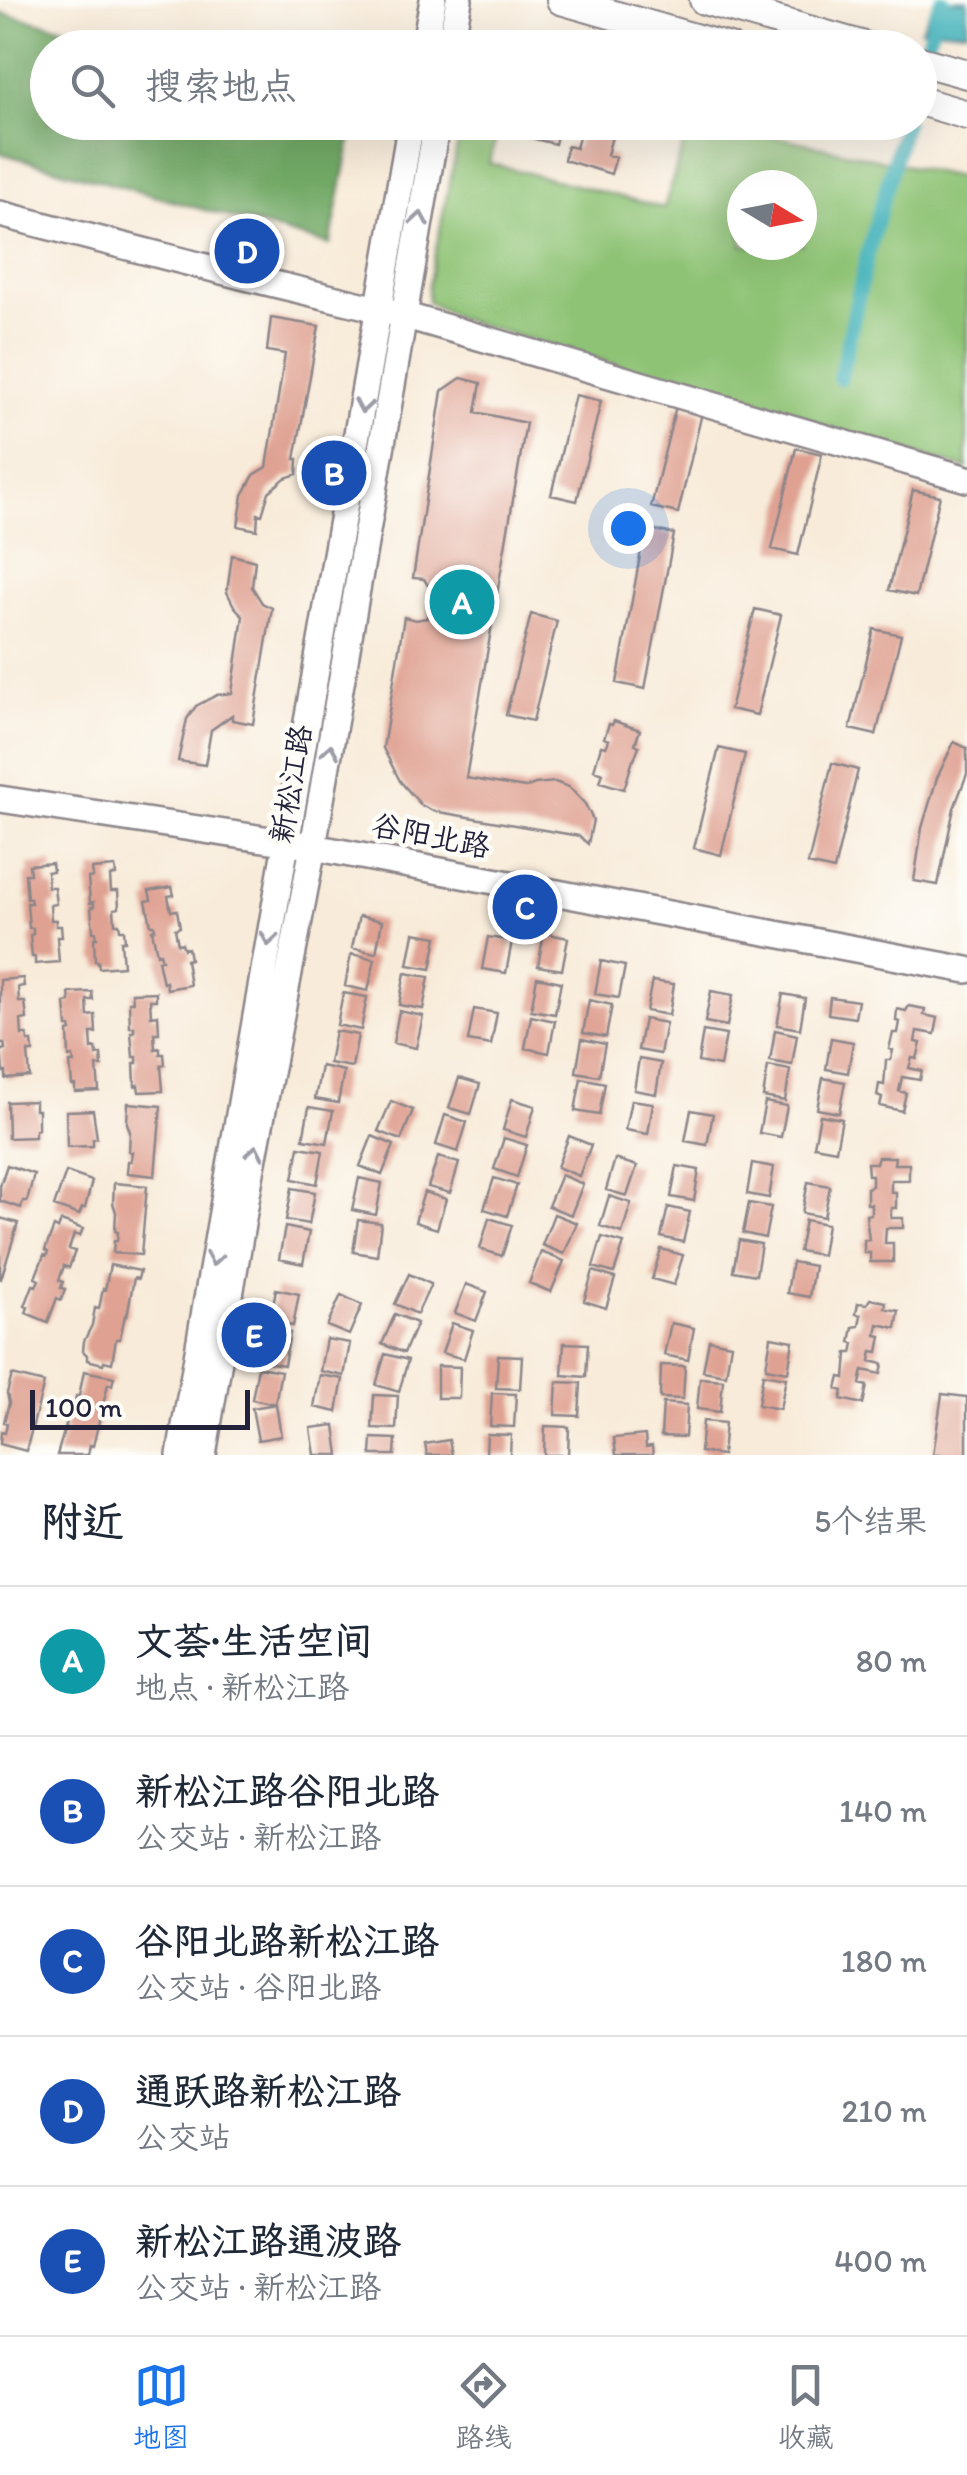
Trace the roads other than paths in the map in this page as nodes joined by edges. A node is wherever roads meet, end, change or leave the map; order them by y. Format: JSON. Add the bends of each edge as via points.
{"nodes":[{"id":1,"x":433,"y":0,"type":"edge"},
{"id":2,"x":459,"y":0,"type":"edge"},
{"id":3,"x":560,"y":0,"type":"edge"},
{"id":4,"x":704,"y":0,"type":"edge"},
{"id":5,"x":427,"y":30,"type":"edge"},
{"id":6,"x":453,"y":30,"type":"edge"},
{"id":7,"x":666,"y":30,"type":"edge"},
{"id":8,"x":808,"y":30,"type":"edge"},
{"id":9,"x":937,"y":66,"type":"edge"},
{"id":10,"x":967,"y":74,"type":"edge"},
{"id":11,"x":937,"y":106,"type":"edge"},
{"id":12,"x":967,"y":114,"type":"edge"},
{"id":13,"x":409,"y":140,"type":"edge"},
{"id":14,"x":433,"y":140,"type":"edge"},
{"id":15,"x":0,"y":214,"type":"edge"},
{"id":16,"x":391,"y":313,"type":"junction"},
{"id":17,"x":967,"y":479,"type":"edge"},
{"id":18,"x":0,"y":799,"type":"edge"},
{"id":19,"x":286,"y":842,"type":"junction"},
{"id":20,"x":314,"y":848,"type":"junction"},
{"id":21,"x":967,"y":970,"type":"edge"},
{"id":22,"x":180,"y":1455,"type":"edge"},
{"id":23,"x":203,"y":1455,"type":"edge"}],
"edges":[{"from":1,"to":5,"type":"main road"},
{"from":2,"to":6,"type":"main road"},
{"from":3,"to":7,"type":"main road"},
{"from":4,"to":8,"type":"main road"},
{"from":9,"to":10,"type":"main road"},
{"from":11,"to":12,"type":"main road"},
{"from":13,"to":16,"type":"main road","name":"新松江路"},
{"from":16,"to":14,"type":"main road","name":"新松江路","one_way":true},
{"from":15,"to":16,"type":"main road"},
{"from":16,"to":17,"type":"main road"},
{"from":16,"to":19,"type":"main road","name":"新松江路","one_way":true},
{"from":20,"to":16,"type":"main road","name":"新松江路","one_way":true},
{"from":18,"to":19,"type":"main road","name":"谷阳北路"},
{"from":19,"to":20,"type":"main road","name":"谷阳北路"},
{"from":19,"to":22,"type":"main road","name":"新松江路","one_way":true},
{"from":20,"to":21,"type":"main road","name":"谷阳北路"},
{"from":23,"to":20,"type":"main road","name":"新松江路","one_way":true}]}
